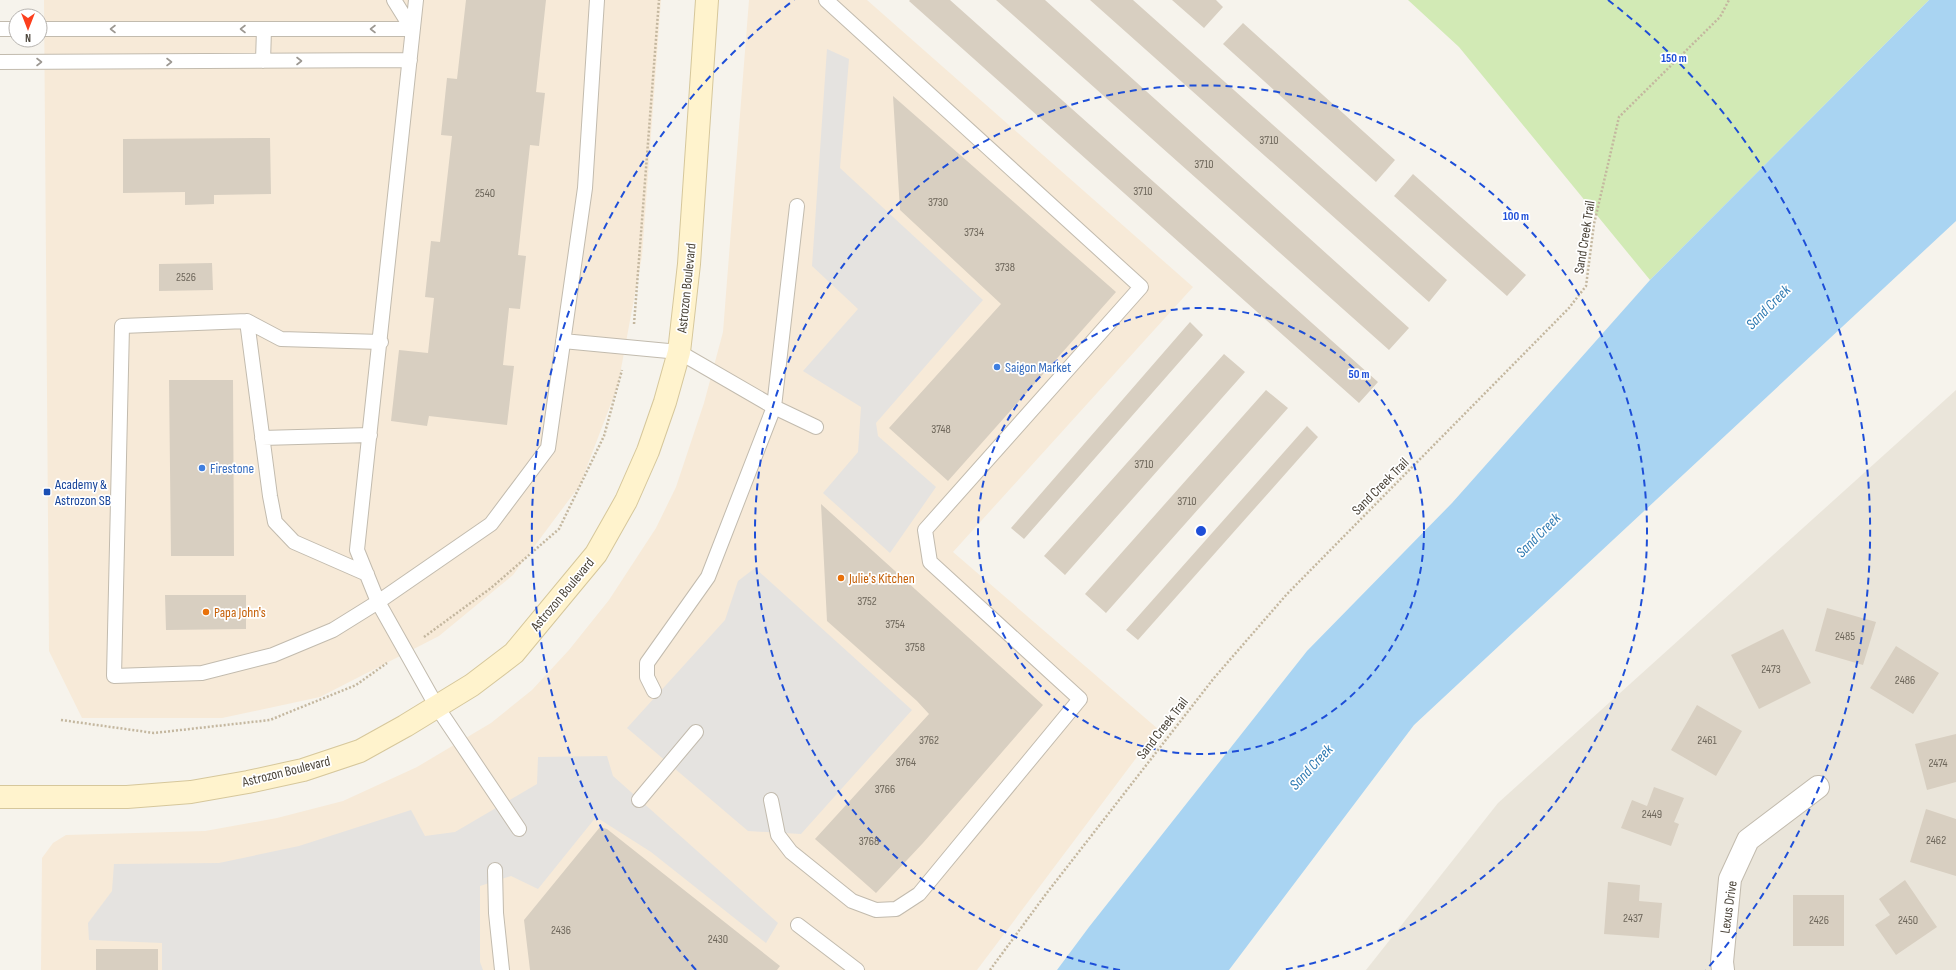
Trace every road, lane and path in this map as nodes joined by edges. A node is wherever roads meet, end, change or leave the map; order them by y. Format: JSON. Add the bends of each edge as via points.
{"nodes":[{"id":1,"x":394,"y":0,"type":"edge"},
{"id":2,"x":416,"y":0,"type":"edge"},
{"id":3,"x":598,"y":0,"type":"edge"},
{"id":4,"x":659,"y":0,"type":"edge"},
{"id":5,"x":707,"y":0,"type":"edge"},
{"id":6,"x":826,"y":0,"type":"edge"},
{"id":7,"x":1729,"y":0,"type":"edge"},
{"id":8,"x":48,"y":29,"type":"edge"},
{"id":9,"x":264,"y":29,"type":"junction"},
{"id":10,"x":412,"y":29,"type":"junction"},
{"id":11,"x":410,"y":60,"type":"junction"},
{"id":12,"x":0,"y":62,"type":"edge"},
{"id":13,"x":263,"y":62,"type":"junction"},
{"id":14,"x":797,"y":206,"type":"dead end"},
{"id":15,"x":247,"y":321,"type":"junction"},
{"id":16,"x":563,"y":341,"type":"junction"},
{"id":17,"x":381,"y":342,"type":"junction"},
{"id":18,"x":628,"y":347,"type":"junction"},
{"id":19,"x":679,"y":352,"type":"junction"},
{"id":20,"x":774,"y":406,"type":"junction"},
{"id":21,"x":816,"y":427,"type":"dead end"},
{"id":22,"x":370,"y":435,"type":"junction"},
{"id":23,"x":262,"y":438,"type":"junction"},
{"id":24,"x":367,"y":574,"type":"junction"},
{"id":25,"x":378,"y":602,"type":"junction"},
{"id":26,"x":654,"y":691,"type":"dead end"},
{"id":27,"x":437,"y":706,"type":"junction"},
{"id":28,"x":696,"y":732,"type":"dead end"},
{"id":29,"x":1818,"y":787,"type":"dead end"},
{"id":30,"x":0,"y":797,"type":"edge"},
{"id":31,"x":639,"y":800,"type":"dead end"},
{"id":32,"x":771,"y":800,"type":"dead end"},
{"id":33,"x":519,"y":829,"type":"dead end"},
{"id":34,"x":495,"y":870,"type":"dead end"},
{"id":35,"x":798,"y":925,"type":"dead end"},
{"id":36,"x":502,"y":970,"type":"edge"},
{"id":37,"x":857,"y":970,"type":"edge"},
{"id":38,"x":990,"y":970,"type":"edge"},
{"id":39,"x":1723,"y":970,"type":"edge"}],
"edges":[{"from":1,"to":10,"type":"lane"},
{"from":2,"to":10,"type":"lane"},
{"from":3,"to":16,"type":"lane","via":[[585,188]]},
{"from":4,"to":18,"type":"path","via":[[635,320]]},
{"from":5,"to":19,"type":"main road","name":"Astrozon Boulevard","via":[[689,264]]},
{"from":6,"to":32,"type":"lane","via":[[1141,287],[925,530],[930,562],[1080,699],[919,894],[896,910],[876,910],[852,901],[791,852],[778,835]]},
{"from":7,"to":38,"type":"path","name":"Sand Creek Trail","via":[[1720,17],[1619,117],[1594,224],[1586,286],[1569,308],[1287,594],[1219,672]]},
{"from":9,"to":8,"type":"lane","one_way":true},
{"from":10,"to":9,"type":"lane","one_way":true},
{"from":9,"to":13,"type":"lane"},
{"from":10,"to":11,"type":"lane"},
{"from":13,"to":11,"type":"lane","one_way":true},
{"from":11,"to":17,"type":"lane"},
{"from":12,"to":13,"type":"lane","one_way":true},
{"from":14,"to":20,"type":"lane"},
{"from":15,"to":17,"type":"lane","via":[[281,339]]},
{"from":15,"to":23,"type":"lane"},
{"from":15,"to":25,"type":"lane","via":[[122,326],[114,676],[202,673],[273,654],[333,630]]},
{"from":16,"to":18,"type":"lane"},
{"from":16,"to":25,"type":"lane","via":[[548,448],[490,524]]},
{"from":17,"to":22,"type":"lane"},
{"from":18,"to":19,"type":"lane"},
{"from":19,"to":20,"type":"lane"},
{"from":19,"to":27,"type":"main road","name":"Astrozon Boulevard","via":[[648,451],[626,501],[596,554],[514,652],[472,685]]},
{"from":20,"to":21,"type":"lane"},
{"from":20,"to":26,"type":"lane","via":[[708,577],[647,663],[647,677]]},
{"from":22,"to":23,"type":"lane"},
{"from":22,"to":24,"type":"lane","via":[[357,550]]},
{"from":23,"to":24,"type":"lane","via":[[275,522],[294,542]]},
{"from":24,"to":25,"type":"lane"},
{"from":25,"to":27,"type":"lane"},
{"from":27,"to":30,"type":"main road","name":"Astrozon Boulevard","via":[[360,751],[303,770],[248,782],[191,792],[127,797]]},
{"from":27,"to":33,"type":"lane"},
{"from":28,"to":31,"type":"lane"},
{"from":29,"to":39,"type":"street","name":"Lexus Drive","via":[[1748,840],[1730,879]]},
{"from":34,"to":36,"type":"lane","via":[[496,913]]},
{"from":35,"to":37,"type":"lane"}]}
